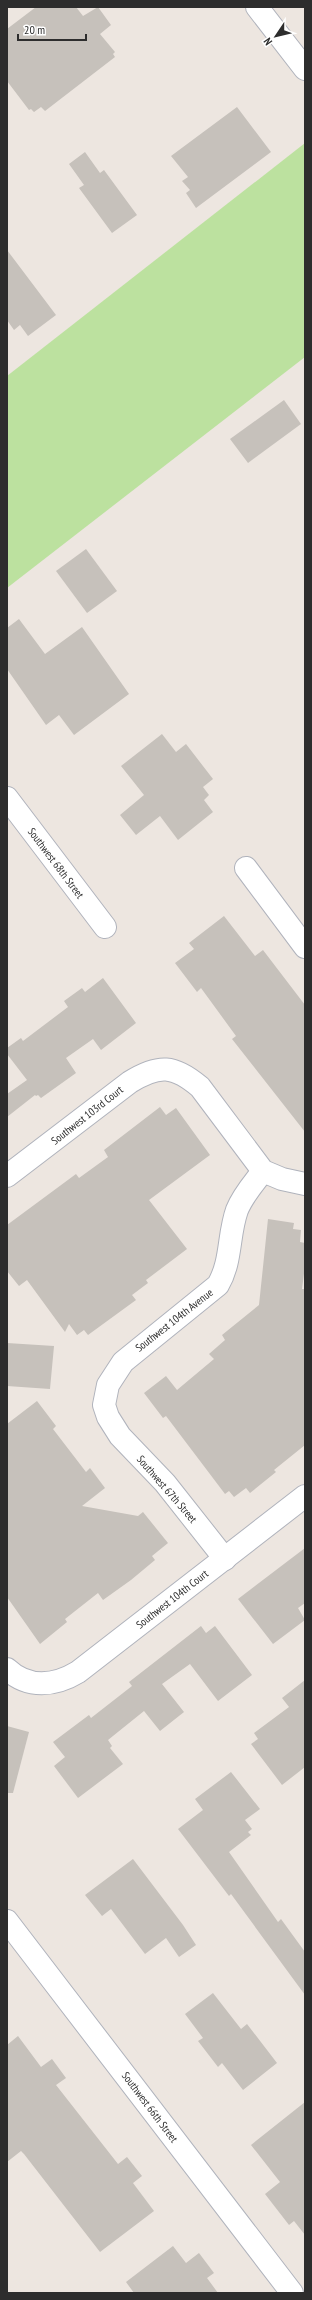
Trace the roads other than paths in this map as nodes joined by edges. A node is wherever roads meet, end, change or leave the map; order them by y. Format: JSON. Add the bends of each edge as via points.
{"nodes":[{"id":1,"x":257,"y":7,"type":"edge"},
{"id":2,"x":305,"y":69,"type":"edge"},
{"id":3,"x":7,"y":798,"type":"edge"},
{"id":4,"x":246,"y":868,"type":"dead end"},
{"id":5,"x":104,"y":927,"type":"dead end"},
{"id":6,"x":305,"y":947,"type":"edge"},
{"id":7,"x":263,"y":1171,"type":"junction"},
{"id":8,"x":7,"y":1176,"type":"edge"},
{"id":9,"x":305,"y":1184,"type":"edge"},
{"id":10,"x":104,"y":1396,"type":"joint"},
{"id":11,"x":305,"y":1496,"type":"edge"},
{"id":12,"x":225,"y":1559,"type":"junction"},
{"id":13,"x":7,"y":1669,"type":"edge"},
{"id":14,"x":7,"y":1921,"type":"edge"},
{"id":15,"x":292,"y":2293,"type":"edge"}],
"edges":[{"from":1,"to":2,"type":"street"},
{"from":3,"to":5,"type":"street","name":"Southwest 68th Street"},
{"from":4,"to":6,"type":"street"},
{"from":7,"to":8,"type":"street","name":"Southwest 103rd Court","via":[[200,1087],[188,1076],[164,1068],[130,1082]]},
{"from":7,"to":9,"type":"street","via":[[282,1179]]},
{"from":7,"to":10,"type":"street","name":"Southwest 104th Avenue","via":[[244,1196],[238,1210],[232,1230],[230,1258],[226,1272],[218,1285],[123,1362]]},
{"from":10,"to":12,"type":"street","name":"Southwest 67th Street","via":[[104,1405],[114,1427],[165,1483]]},
{"from":11,"to":12,"type":"street","name":"Southwest 104th Court"},
{"from":12,"to":13,"type":"street","name":"Southwest 104th Court","via":[[78,1672],[52,1683],[31,1683]]},
{"from":14,"to":15,"type":"street","name":"Southwest 66th Street"}]}
